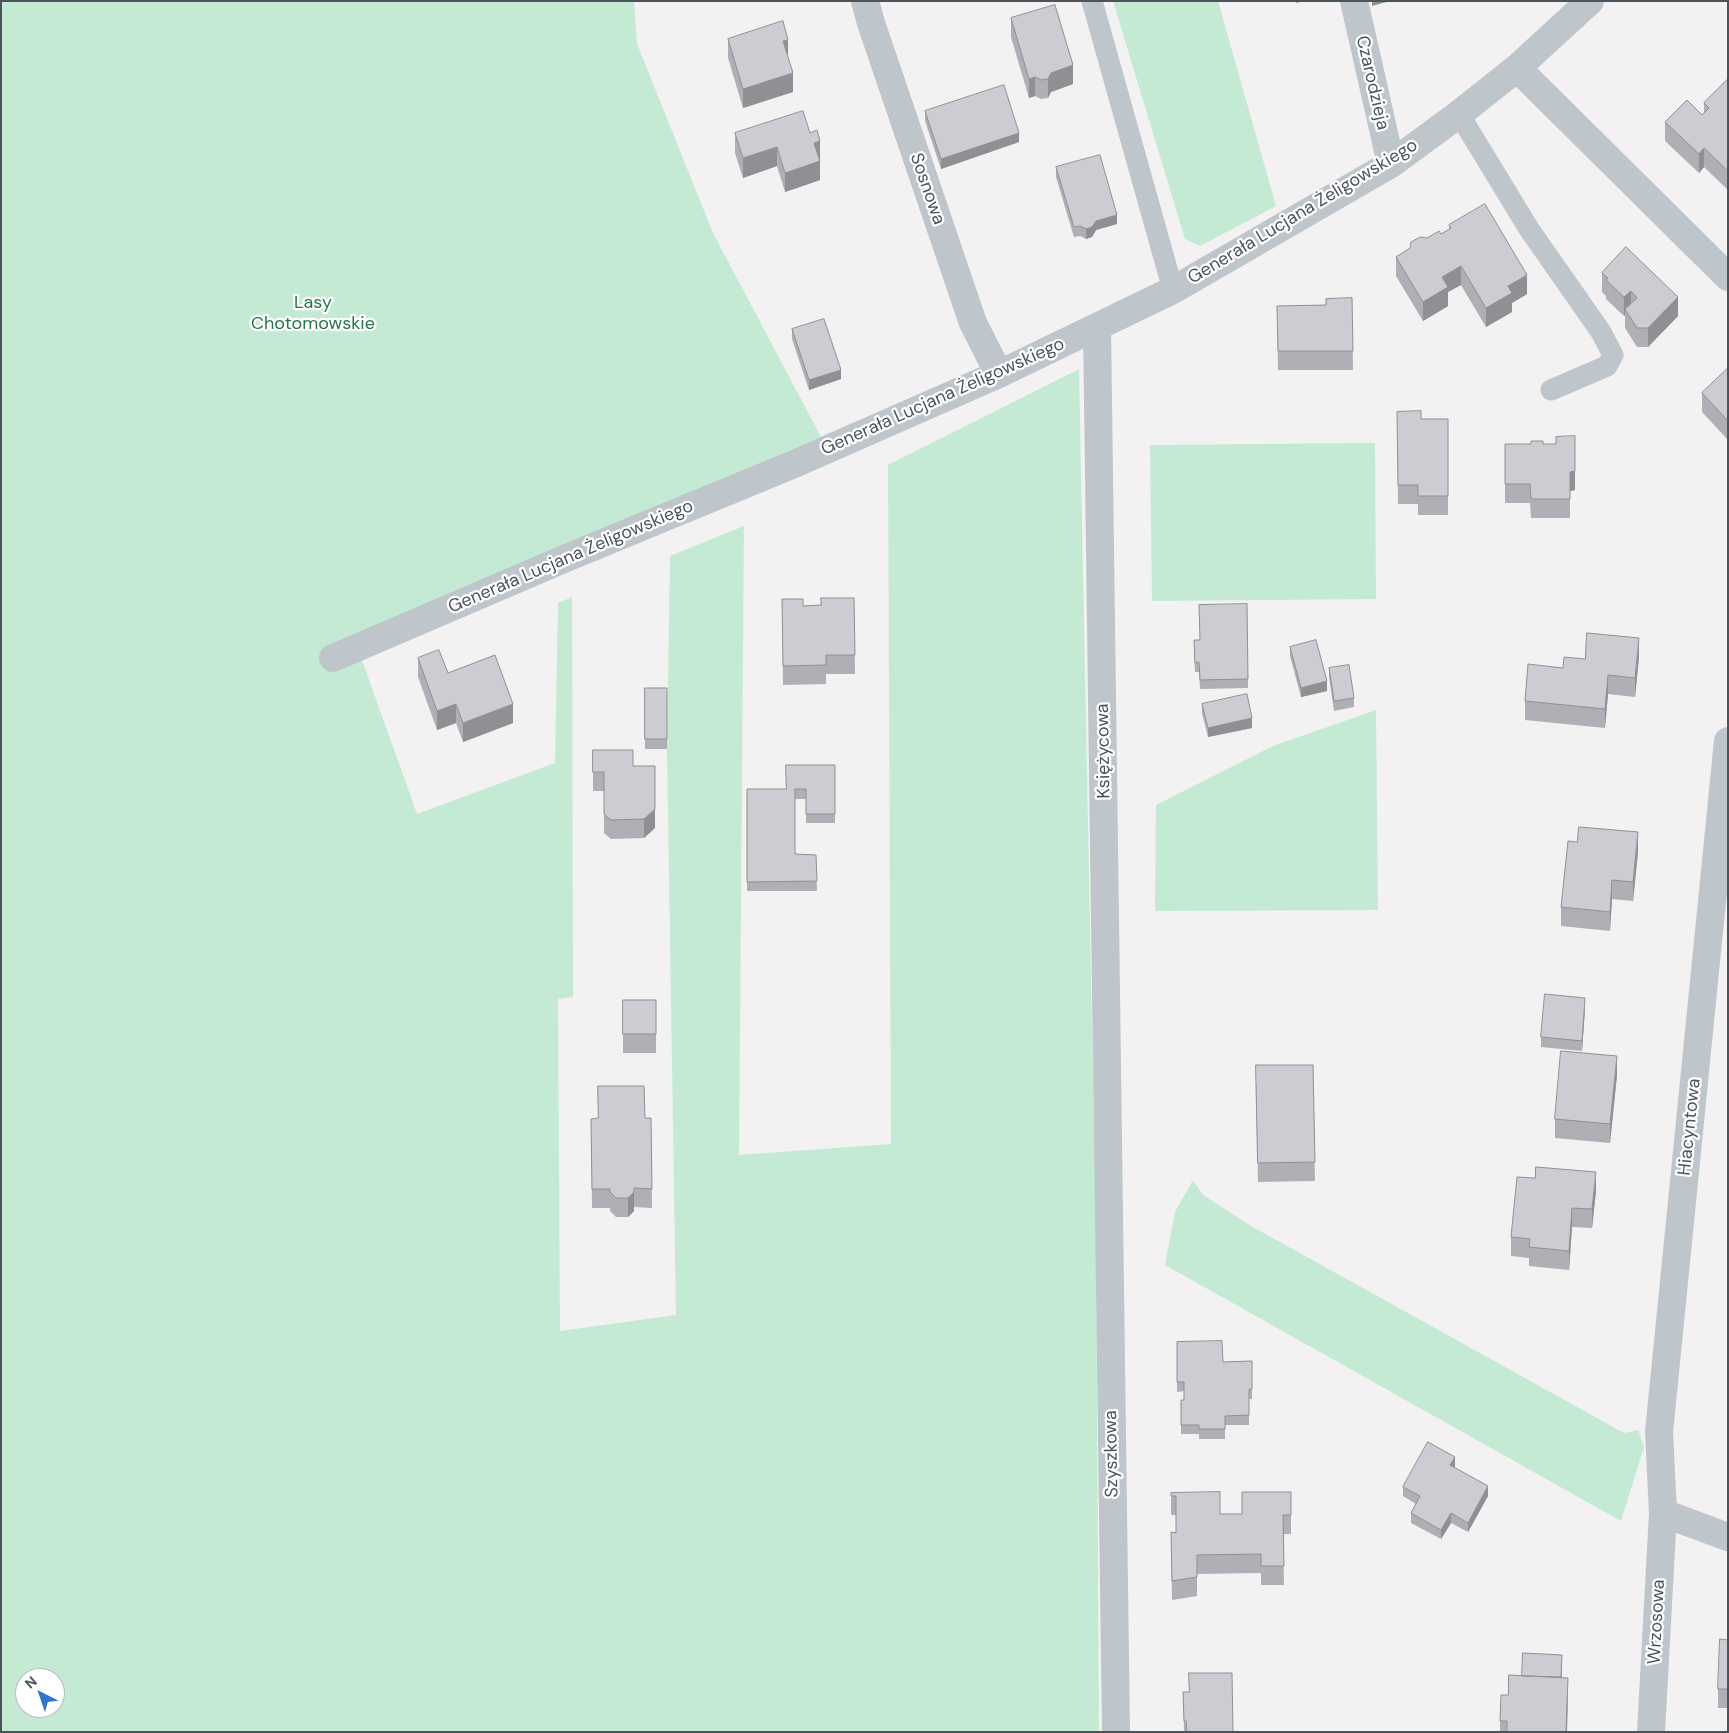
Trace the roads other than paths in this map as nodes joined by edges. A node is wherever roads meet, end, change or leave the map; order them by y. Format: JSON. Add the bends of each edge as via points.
{"nodes":[{"id":1,"x":865,"y":1,"type":"edge"},
{"id":2,"x":1092,"y":1,"type":"edge"},
{"id":3,"x":1354,"y":1,"type":"edge"},
{"id":4,"x":1590,"y":1,"type":"edge"},
{"id":5,"x":1517,"y":68,"type":"junction"},
{"id":6,"x":1459,"y":114,"type":"junction"},
{"id":7,"x":1390,"y":164,"type":"junction"},
{"id":8,"x":1728,"y":277,"type":"edge"},
{"id":9,"x":1173,"y":290,"type":"junction"},
{"id":10,"x":1097,"y":326,"type":"junction"},
{"id":11,"x":998,"y":374,"type":"junction"},
{"id":12,"x":1550,"y":390,"type":"dead end"},
{"id":13,"x":333,"y":658,"type":"dead end"},
{"id":14,"x":1728,"y":741,"type":"edge"},
{"id":15,"x":1108,"y":1176,"type":"joint"},
{"id":16,"x":1663,"y":1512,"type":"junction"},
{"id":17,"x":1728,"y":1537,"type":"edge"},
{"id":18,"x":1116,"y":1732,"type":"edge"},
{"id":19,"x":1651,"y":1732,"type":"edge"}],
"edges":[{"from":1,"to":11,"type":"street","name":"Sosnowa","via":[[973,323]]},
{"from":2,"to":9,"type":"lane"},
{"from":3,"to":7,"type":"street","name":"Czarodzieja"},
{"from":4,"to":5,"type":"street","name":"Generała Lucjana Żeligowskiego"},
{"from":5,"to":6,"type":"street","name":"Generała Lucjana Żeligowskiego"},
{"from":5,"to":8,"type":"street"},
{"from":6,"to":7,"type":"street","name":"Generała Lucjana Żeligowskiego"},
{"from":6,"to":12,"type":"lane","via":[[1529,229],[1601,332],[1613,355],[1607,366]]},
{"from":7,"to":9,"type":"street","name":"Generała Lucjana Żeligowskiego"},
{"from":9,"to":10,"type":"street","name":"Generała Lucjana Żeligowskiego"},
{"from":10,"to":11,"type":"street","name":"Generała Lucjana Żeligowskiego"},
{"from":10,"to":15,"type":"street","name":"Księżycowa"},
{"from":11,"to":13,"type":"street","name":"Generała Lucjana Żeligowskiego","via":[[794,464]]},
{"from":14,"to":16,"type":"street","name":"Hiacyntowa","via":[[1660,1432]]},
{"from":15,"to":18,"type":"street","name":"Szyszkowa"},
{"from":16,"to":17,"type":"street"},
{"from":16,"to":19,"type":"street","name":"Wrzosowa"}]}
